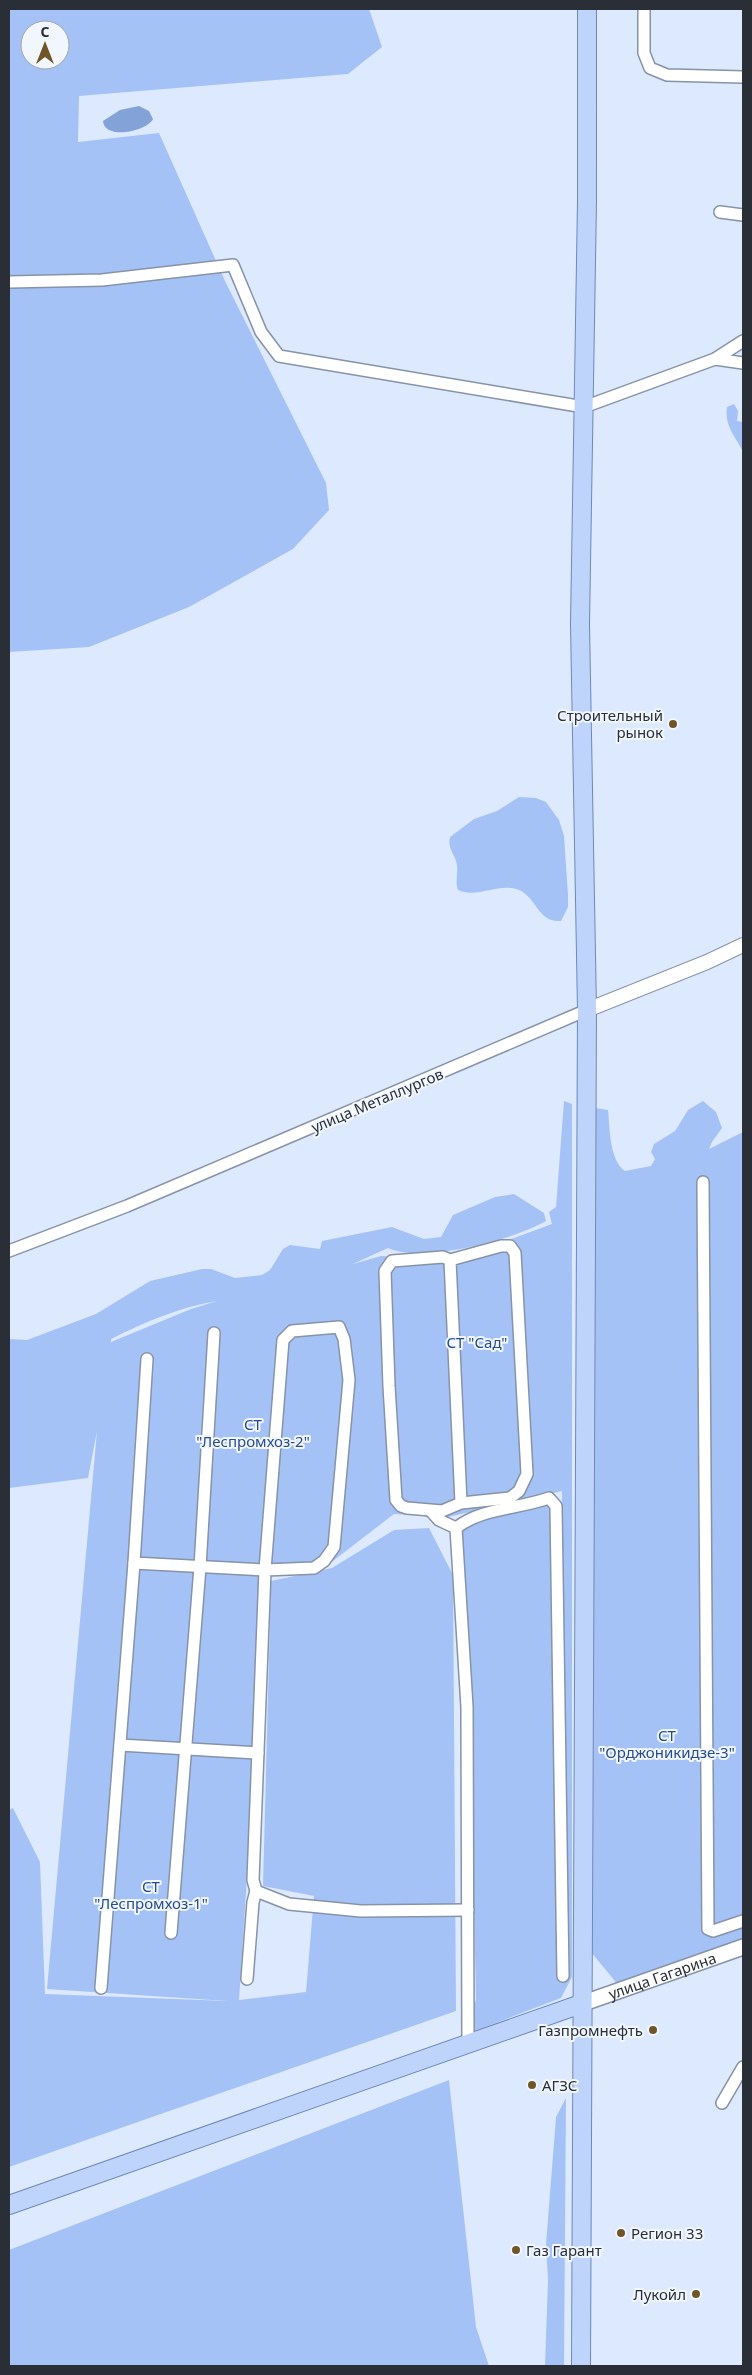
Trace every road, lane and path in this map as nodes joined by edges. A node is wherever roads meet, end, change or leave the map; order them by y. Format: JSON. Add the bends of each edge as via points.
{"nodes":[{"id":1,"x":587,"y":9,"type":"edge"},
{"id":2,"x":644,"y":9,"type":"edge"},
{"id":3,"x":743,"y":77,"type":"edge"},
{"id":4,"x":720,"y":212,"type":"dead end"},
{"id":5,"x":743,"y":215,"type":"edge"},
{"id":6,"x":9,"y":282,"type":"edge"},
{"id":7,"x":743,"y":341,"type":"edge"},
{"id":8,"x":715,"y":359,"type":"junction"},
{"id":9,"x":743,"y":362,"type":"edge"},
{"id":10,"x":584,"y":406,"type":"junction"},
{"id":11,"x":743,"y":945,"type":"edge"},
{"id":12,"x":587,"y":1010,"type":"junction"},
{"id":13,"x":703,"y":1182,"type":"dead end"},
{"id":14,"x":9,"y":1251,"type":"edge"},
{"id":15,"x":450,"y":1260,"type":"junction"},
{"id":16,"x":214,"y":1333,"type":"dead end"},
{"id":17,"x":147,"y":1358,"type":"dead end"},
{"id":18,"x":461,"y":1502,"type":"junction"},
{"id":19,"x":431,"y":1511,"type":"junction"},
{"id":20,"x":456,"y":1528,"type":"junction"},
{"id":21,"x":134,"y":1563,"type":"junction"},
{"id":22,"x":200,"y":1566,"type":"junction"},
{"id":23,"x":265,"y":1570,"type":"junction"},
{"id":24,"x":120,"y":1745,"type":"junction"},
{"id":25,"x":186,"y":1749,"type":"junction"},
{"id":26,"x":258,"y":1753,"type":"junction"},
{"id":27,"x":256,"y":1891,"type":"junction"},
{"id":28,"x":468,"y":1910,"type":"junction"},
{"id":29,"x":743,"y":1921,"type":"edge"},
{"id":30,"x":171,"y":1933,"type":"dead end"},
{"id":31,"x":743,"y":1948,"type":"edge"},
{"id":32,"x":563,"y":1976,"type":"dead end"},
{"id":33,"x":247,"y":1979,"type":"dead end"},
{"id":34,"x":101,"y":1988,"type":"dead end"},
{"id":35,"x":581,"y":2004,"type":"junction"},
{"id":36,"x":468,"y":2044,"type":"junction"},
{"id":37,"x":743,"y":2067,"type":"edge"},
{"id":38,"x":722,"y":2103,"type":"dead end"},
{"id":39,"x":9,"y":2205,"type":"edge"},
{"id":40,"x":581,"y":2366,"type":"edge"}],
"edges":[{"from":1,"to":10,"type":"main road"},
{"from":2,"to":3,"type":"street","via":[[644,53],[650,68],[667,75]]},
{"from":4,"to":5,"type":"street"},
{"from":6,"to":10,"type":"street","via":[[102,280],[233,265],[262,332],[279,356]]},
{"from":7,"to":8,"type":"street"},
{"from":8,"to":9,"type":"street"},
{"from":8,"to":10,"type":"street"},
{"from":10,"to":12,"type":"main road","via":[[580,624]]},
{"from":11,"to":12,"type":"street","name":"улица Металлургов"},
{"from":12,"to":14,"type":"street","name":"улица Металлургов","via":[[127,1206]]},
{"from":12,"to":35,"type":"main road"},
{"from":13,"to":29,"type":"street","via":[[708,1929],[713,1931]]},
{"from":15,"to":18,"type":"street"},
{"from":15,"to":18,"type":"street","via":[[501,1246],[510,1246],[515,1253],[528,1474],[519,1491],[510,1498]]},
{"from":15,"to":19,"type":"street","via":[[443,1257],[392,1261],[385,1270],[396,1500],[401,1506]]},
{"from":16,"to":22,"type":"street"},
{"from":17,"to":21,"type":"street"},
{"from":18,"to":19,"type":"street","via":[[442,1511]]},
{"from":19,"to":20,"type":"street","via":[[438,1520]]},
{"from":20,"to":28,"type":"street","via":[[467,1708]]},
{"from":20,"to":32,"type":"street","via":[[466,1520],[490,1512],[528,1506],[549,1498],[556,1506]]},
{"from":21,"to":22,"type":"street"},
{"from":21,"to":24,"type":"street"},
{"from":22,"to":23,"type":"street"},
{"from":22,"to":25,"type":"street"},
{"from":23,"to":23,"type":"street","via":[[314,1568],[334,1547],[349,1380],[344,1338],[339,1327],[292,1331],[283,1340]]},
{"from":23,"to":26,"type":"street"},
{"from":24,"to":25,"type":"street"},
{"from":24,"to":34,"type":"street"},
{"from":25,"to":26,"type":"street"},
{"from":25,"to":30,"type":"street"},
{"from":26,"to":27,"type":"street","via":[[253,1880]]},
{"from":27,"to":28,"type":"street","via":[[289,1904],[361,1911]]},
{"from":27,"to":33,"type":"street"},
{"from":28,"to":36,"type":"street"},
{"from":31,"to":35,"type":"main road","name":"улица Гагарина"},
{"from":35,"to":36,"type":"main road"},
{"from":35,"to":40,"type":"main road"},
{"from":36,"to":39,"type":"main road"},
{"from":37,"to":38,"type":"street"}]}
